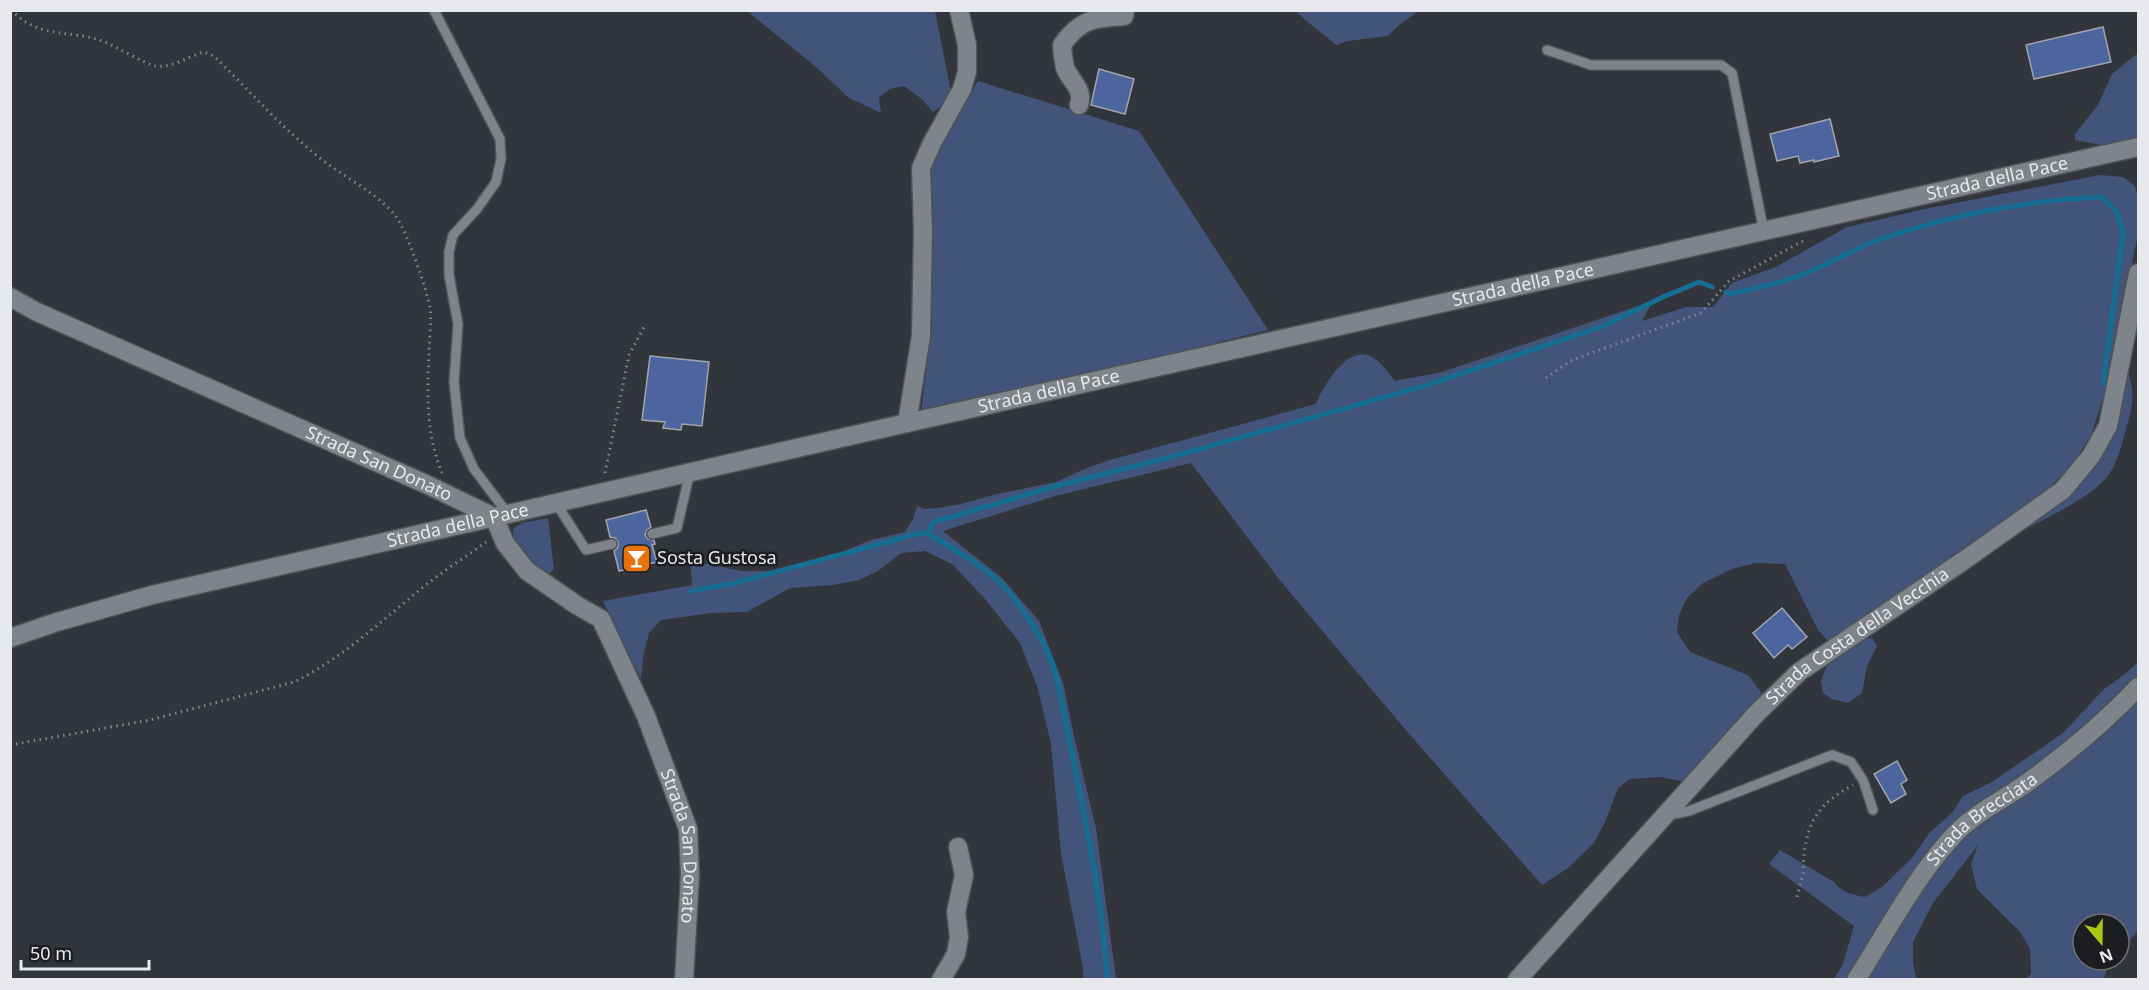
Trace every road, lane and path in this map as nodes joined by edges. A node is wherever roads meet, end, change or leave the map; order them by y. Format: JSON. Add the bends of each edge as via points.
{"nodes":[{"id":1,"x":11,"y":10,"type":"edge"},
{"id":2,"x":434,"y":10,"type":"edge"},
{"id":3,"x":959,"y":10,"type":"edge"},
{"id":4,"x":1125,"y":10,"type":"edge"},
{"id":5,"x":1546,"y":50,"type":"dead end"},
{"id":6,"x":1078,"y":105,"type":"dead end"},
{"id":7,"x":2139,"y":147,"type":"edge"},
{"id":8,"x":1764,"y":232,"type":"junction"},
{"id":9,"x":1804,"y":241,"type":"dead end"},
{"id":10,"x":2139,"y":273,"type":"edge"},
{"id":11,"x":10,"y":297,"type":"edge"},
{"id":12,"x":645,"y":325,"type":"dead end"},
{"id":13,"x":1546,"y":378,"type":"dead end"},
{"id":14,"x":907,"y":423,"type":"junction"},
{"id":15,"x":690,"y":472,"type":"junction"},
{"id":16,"x":601,"y":493,"type":"junction"},
{"id":17,"x":452,"y":497,"type":"junction"},
{"id":18,"x":556,"y":503,"type":"junction"},
{"id":19,"x":500,"y":521,"type":"junction"},
{"id":20,"x":652,"y":534,"type":"dead end"},
{"id":21,"x":612,"y":544,"type":"dead end"},
{"id":22,"x":10,"y":638,"type":"edge"},
{"id":23,"x":2139,"y":687,"type":"edge"},
{"id":24,"x":10,"y":745,"type":"edge"},
{"id":25,"x":1863,"y":780,"type":"junction"},
{"id":26,"x":1873,"y":810,"type":"dead end"},
{"id":27,"x":1664,"y":816,"type":"junction"},
{"id":28,"x":958,"y":847,"type":"dead end"},
{"id":29,"x":1797,"y":897,"type":"dead end"},
{"id":30,"x":684,"y":980,"type":"edge"},
{"id":31,"x":941,"y":980,"type":"edge"},
{"id":32,"x":1517,"y":980,"type":"edge"},
{"id":33,"x":1856,"y":980,"type":"edge"}],
"edges":[{"from":1,"to":17,"type":"path","via":[[30,26],[103,41],[154,66],[204,52],[214,56],[316,156],[381,201],[397,218],[430,308],[429,425],[434,454]]},
{"from":2,"to":19,"type":"lane","via":[[500,139],[496,182],[453,235],[449,252],[458,324],[454,382],[460,438]]},
{"from":3,"to":14,"type":"street","via":[[967,45],[967,72],[921,168],[921,336]]},
{"from":4,"to":6,"type":"street","via":[[1124,16],[1097,18],[1072,30],[1062,45],[1065,68],[1079,88]]},
{"from":5,"to":8,"type":"lane","via":[[1591,64],[1721,65],[1732,73]]},
{"from":7,"to":8,"type":"street","name":"Strada della Pace"},
{"from":8,"to":14,"type":"street","name":"Strada della Pace"},
{"from":9,"to":13,"type":"path","via":[[1729,281],[1701,313],[1572,360]]},
{"from":10,"to":27,"type":"street","name":"Strada Costa della Vecchia","via":[[2108,426],[2091,456],[2063,490],[1799,672]]},
{"from":11,"to":17,"type":"street","name":"Strada San Donato"},
{"from":12,"to":16,"type":"path","via":[[629,355]]},
{"from":14,"to":15,"type":"street","name":"Strada della Pace"},
{"from":15,"to":16,"type":"street","name":"Strada della Pace"},
{"from":15,"to":20,"type":"lane","via":[[677,528]]},
{"from":16,"to":18,"type":"street","name":"Strada della Pace"},
{"from":17,"to":19,"type":"street","name":"Strada San Donato"},
{"from":18,"to":19,"type":"street","name":"Strada della Pace"},
{"from":18,"to":21,"type":"lane","via":[[586,550]]},
{"from":19,"to":22,"type":"street","name":"Strada della Pace","via":[[152,595]]},
{"from":19,"to":24,"type":"path","via":[[340,654],[294,682],[150,720]]},
{"from":19,"to":30,"type":"street","name":"Strada San Donato","via":[[505,543],[527,571],[601,619],[646,716],[688,829],[690,874]]},
{"from":23,"to":33,"type":"street","name":"Strada Brecciata","via":[[2062,757],[1958,831],[1924,874]]},
{"from":25,"to":26,"type":"lane"},
{"from":25,"to":27,"type":"lane","via":[[1851,762],[1832,755],[1689,811]]},
{"from":25,"to":29,"type":"path","via":[[1839,793],[1813,818]]},
{"from":27,"to":32,"type":"street","name":"Strada Costa della Vecchia"},
{"from":28,"to":31,"type":"street","via":[[964,874],[956,912],[959,937],[956,954]]}]}
